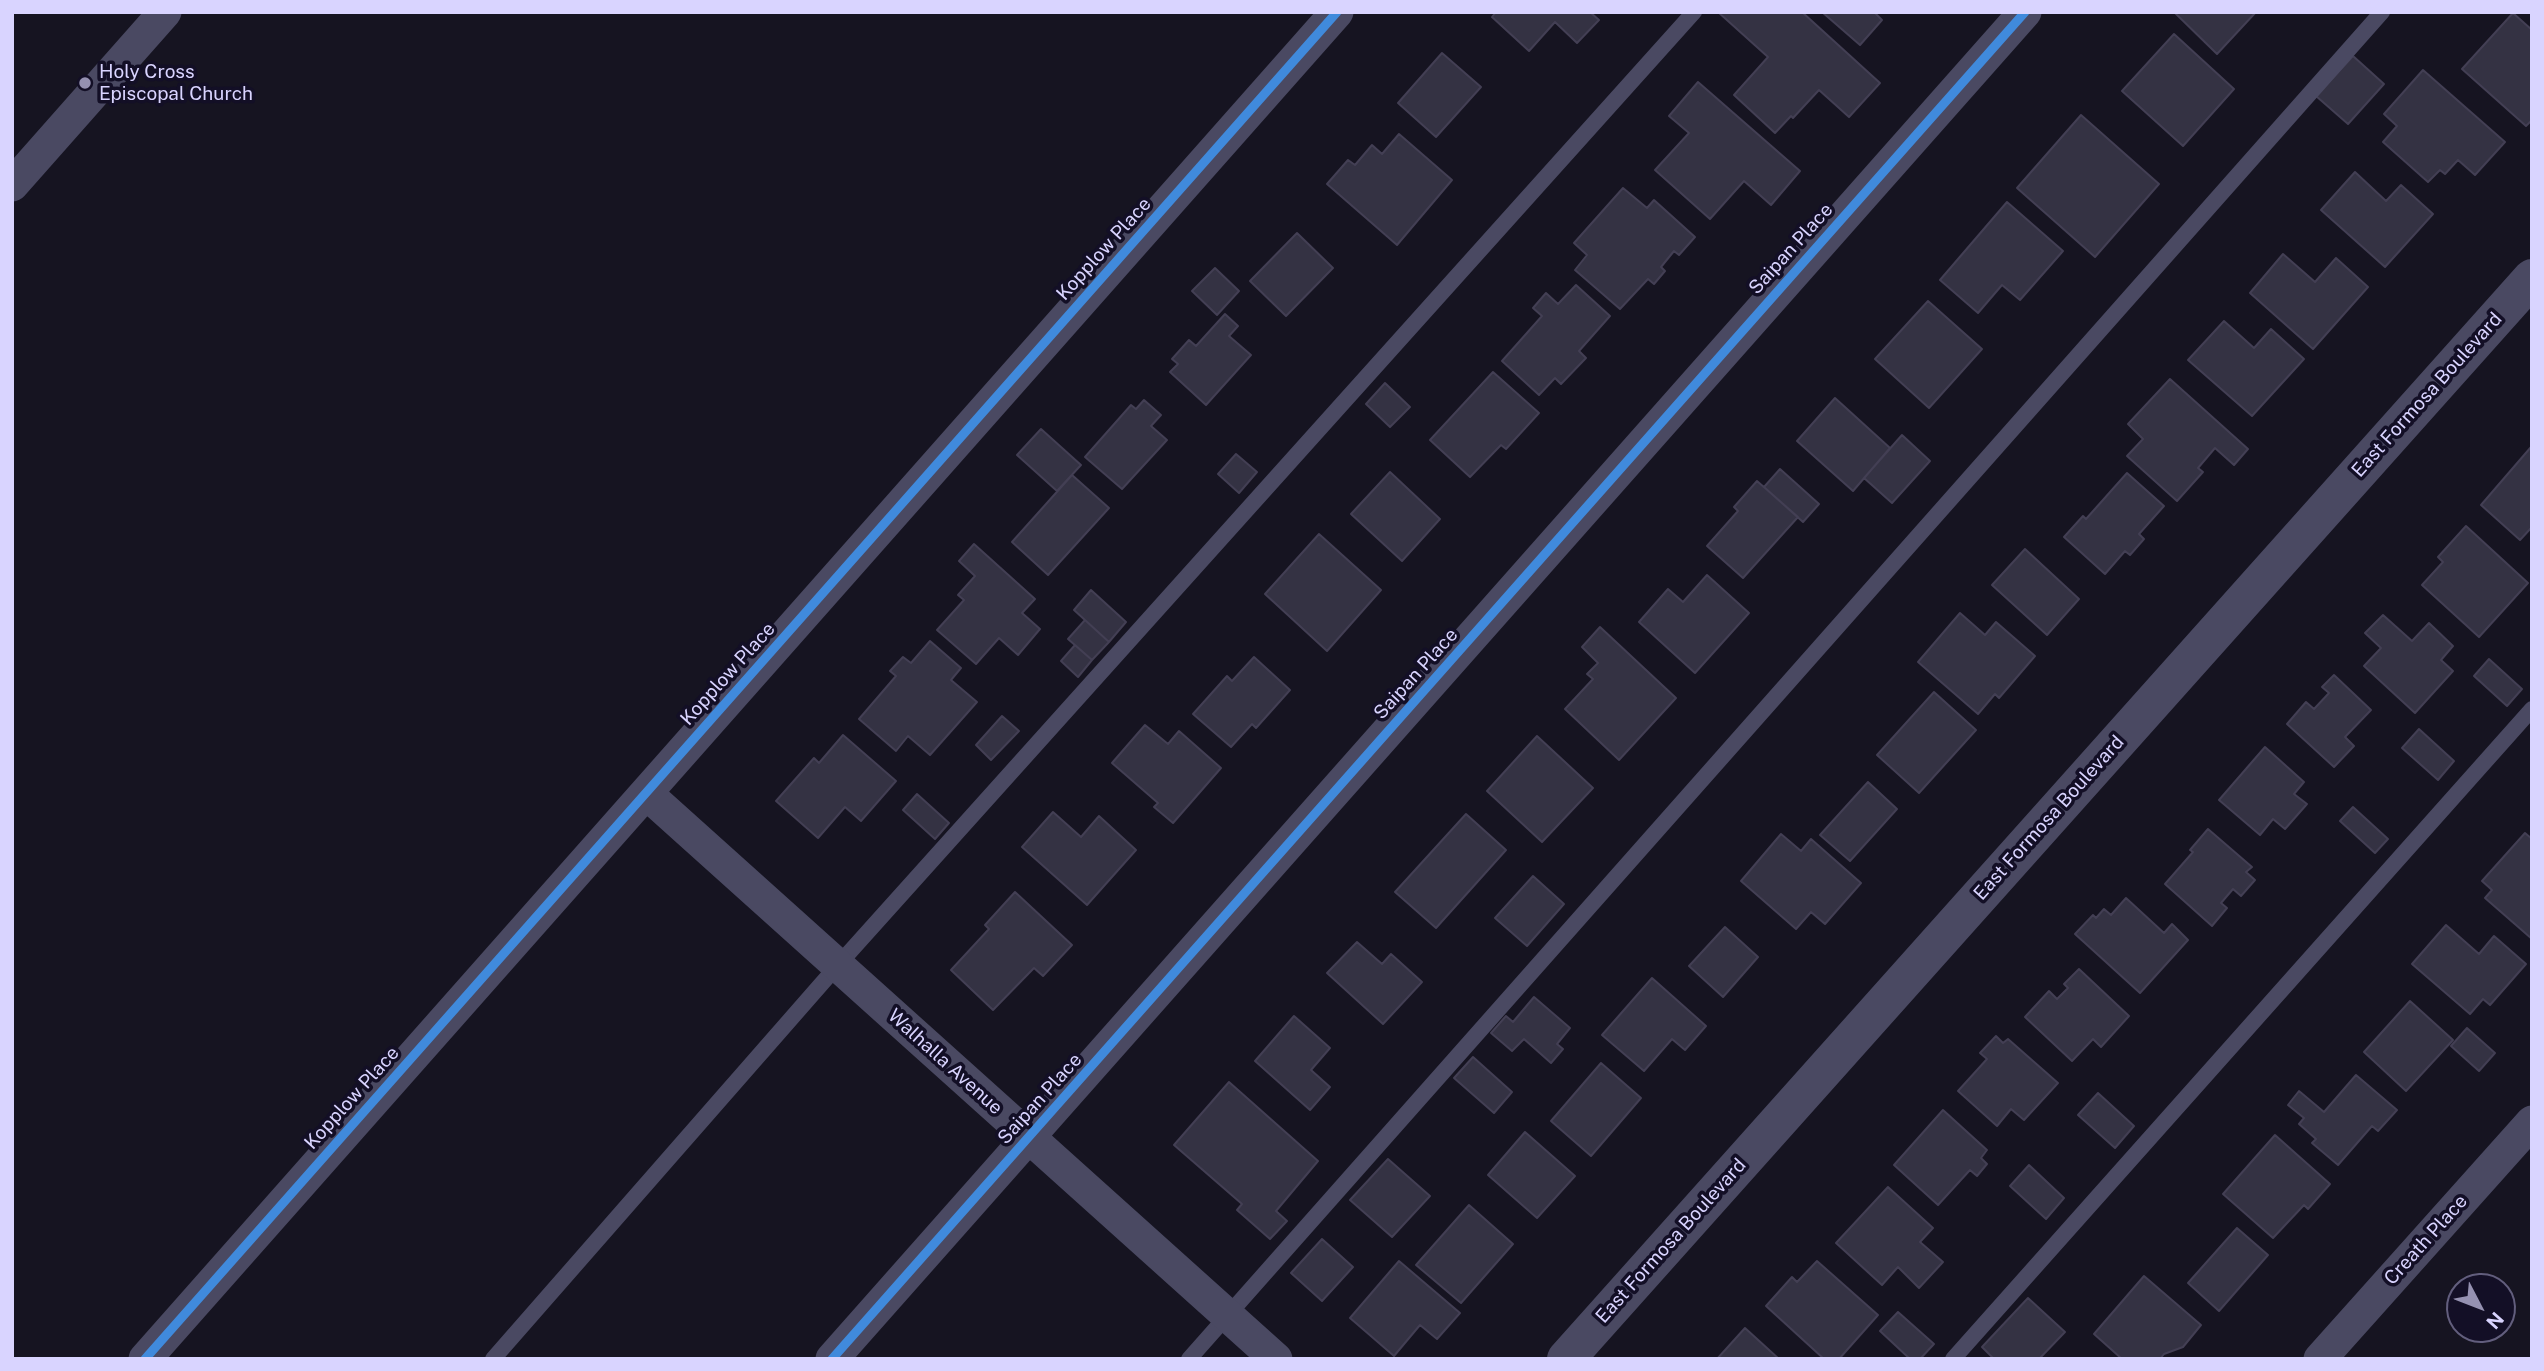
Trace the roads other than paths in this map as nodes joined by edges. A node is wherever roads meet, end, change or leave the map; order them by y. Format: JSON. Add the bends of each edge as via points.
{"nodes":[{"id":1,"x":165,"y":12,"type":"edge"},
{"id":2,"x":1337,"y":12,"type":"edge"},
{"id":3,"x":1694,"y":12,"type":"edge"},
{"id":4,"x":2025,"y":12,"type":"edge"},
{"id":5,"x":2382,"y":12,"type":"edge"},
{"id":6,"x":12,"y":186,"type":"edge"},
{"id":7,"x":2532,"y":278,"type":"edge"},
{"id":8,"x":2532,"y":709,"type":"edge"},
{"id":9,"x":646,"y":793,"type":"junction"},
{"id":10,"x":838,"y":965,"type":"junction"},
{"id":11,"x":2532,"y":1122,"type":"edge"},
{"id":12,"x":1029,"y":1137,"type":"junction"},
{"id":13,"x":1227,"y":1315,"type":"junction"},
{"id":14,"x":145,"y":1359,"type":"edge"},
{"id":15,"x":493,"y":1359,"type":"edge"},
{"id":16,"x":832,"y":1359,"type":"edge"},
{"id":17,"x":1189,"y":1359,"type":"edge"},
{"id":18,"x":1276,"y":1359,"type":"edge"},
{"id":19,"x":1566,"y":1359,"type":"edge"},
{"id":20,"x":1953,"y":1359,"type":"edge"},
{"id":21,"x":2320,"y":1359,"type":"edge"}],
"edges":[{"from":1,"to":6,"type":"street"},
{"from":2,"to":9,"type":"street","name":"Kopplow Place"},
{"from":3,"to":10,"type":"lane"},
{"from":4,"to":12,"type":"street","name":"Saipan Place"},
{"from":5,"to":13,"type":"lane"},
{"from":7,"to":19,"type":"street","name":"East Formosa Boulevard"},
{"from":8,"to":20,"type":"lane"},
{"from":9,"to":10,"type":"street","name":"Walhalla Avenue"},
{"from":9,"to":14,"type":"street","name":"Kopplow Place"},
{"from":10,"to":12,"type":"street","name":"Walhalla Avenue"},
{"from":10,"to":15,"type":"lane"},
{"from":11,"to":21,"type":"street","name":"Creath Place"},
{"from":12,"to":13,"type":"street","name":"Walhalla Avenue"},
{"from":12,"to":16,"type":"street","name":"Saipan Place"},
{"from":13,"to":17,"type":"lane"},
{"from":13,"to":18,"type":"street","name":"Walhalla Avenue"}]}
